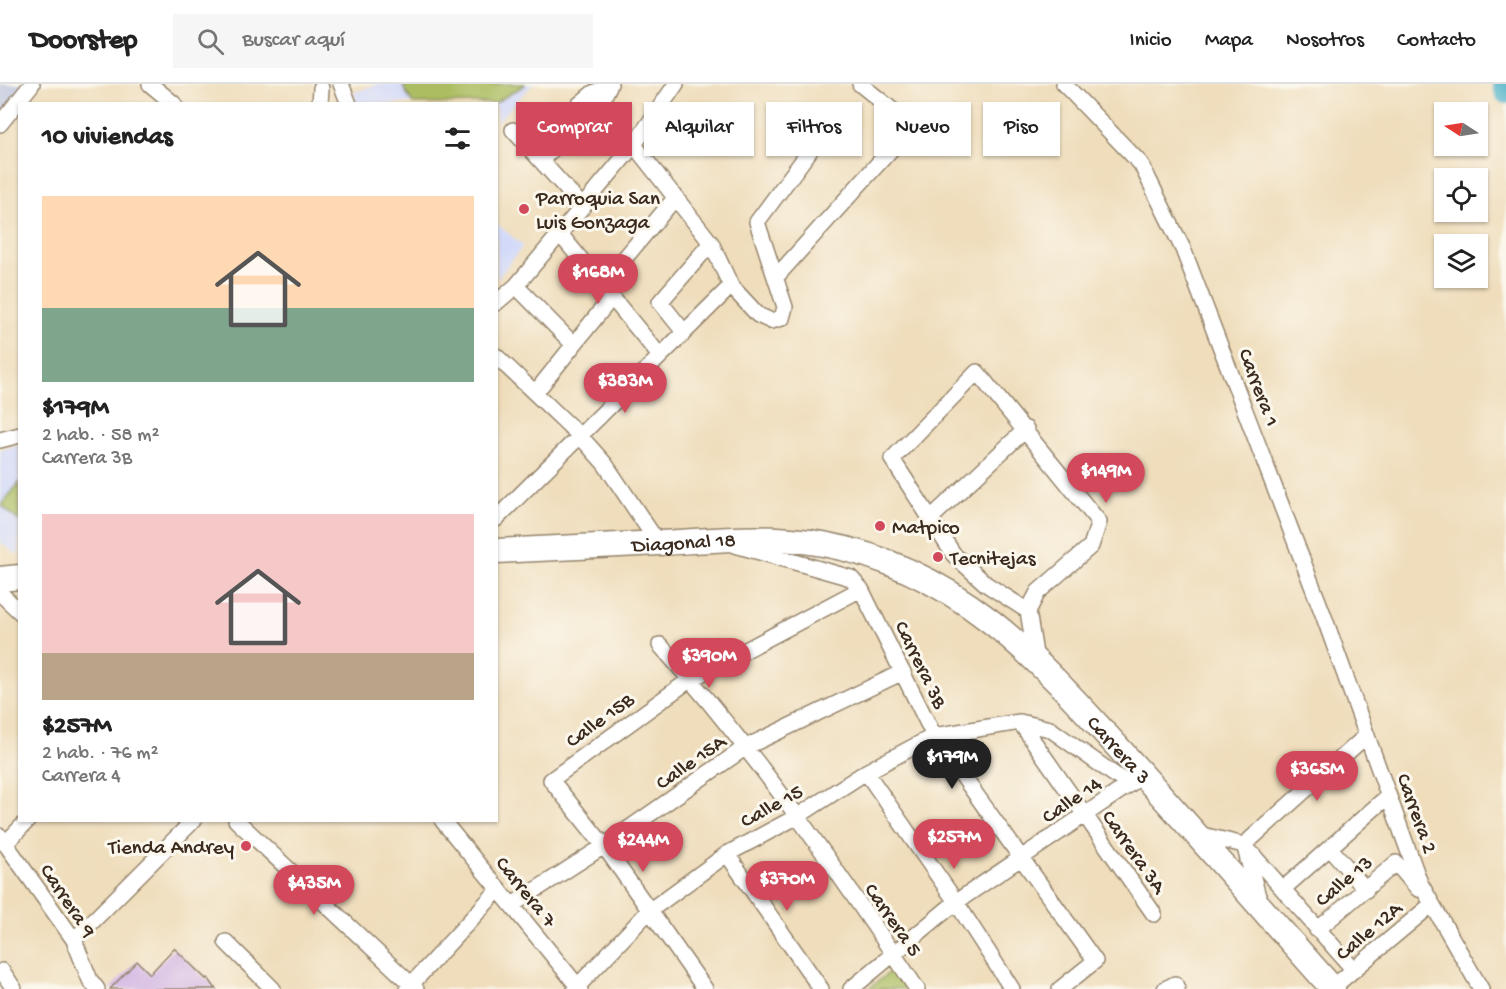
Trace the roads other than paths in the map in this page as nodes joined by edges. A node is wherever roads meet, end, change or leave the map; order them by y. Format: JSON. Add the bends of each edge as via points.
{"nodes":[{"id":1,"x":32,"y":84,"type":"edge"},
{"id":2,"x":150,"y":84,"type":"edge"},
{"id":3,"x":341,"y":84,"type":"edge"},
{"id":4,"x":675,"y":84,"type":"edge"},
{"id":5,"x":860,"y":84,"type":"edge"},
{"id":6,"x":1064,"y":84,"type":"edge"},
{"id":7,"x":606,"y":92,"type":"edge"},
{"id":8,"x":22,"y":102,"type":"edge"},
{"id":9,"x":172,"y":102,"type":"edge"},
{"id":10,"x":347,"y":102,"type":"edge"},
{"id":11,"x":582,"y":102,"type":"edge"},
{"id":12,"x":18,"y":106,"type":"edge"},
{"id":13,"x":0,"y":124,"type":"edge"},
{"id":14,"x":513,"y":130,"type":"dead end"},
{"id":15,"x":516,"y":133,"type":"edge"},
{"id":16,"x":634,"y":145,"type":"junction"},
{"id":17,"x":537,"y":156,"type":"edge"},
{"id":18,"x":806,"y":156,"type":"edge"},
{"id":19,"x":541,"y":160,"type":"junction"},
{"id":20,"x":676,"y":196,"type":"junction"},
{"id":21,"x":583,"y":207,"type":"junction"},
{"id":22,"x":560,"y":234,"type":"junction"},
{"id":23,"x":711,"y":243,"type":"junction"},
{"id":24,"x":776,"y":277,"type":"junction"},
{"id":25,"x":603,"y":284,"type":"junction"},
{"id":26,"x":516,"y":286,"type":"junction"},
{"id":27,"x":731,"y":286,"type":"junction"},
{"id":28,"x":612,"y":297,"type":"junction"},
{"id":29,"x":498,"y":301,"type":"edge"},
{"id":30,"x":684,"y":332,"type":"junction"},
{"id":31,"x":573,"y":344,"type":"junction"},
{"id":32,"x":660,"y":356,"type":"junction"},
{"id":33,"x":498,"y":358,"type":"edge"},
{"id":34,"x":535,"y":393,"type":"junction"},
{"id":35,"x":1026,"y":429,"type":"junction"},
{"id":36,"x":18,"y":436,"type":"edge"},
{"id":37,"x":580,"y":436,"type":"junction"},
{"id":38,"x":0,"y":440,"type":"edge"},
{"id":39,"x":500,"y":510,"type":"edge"},
{"id":40,"x":931,"y":518,"type":"junction"},
{"id":41,"x":713,"y":539,"type":"junction"},
{"id":42,"x":658,"y":543,"type":"junction"},
{"id":43,"x":498,"y":551,"type":"edge"},
{"id":44,"x":870,"y":555,"type":"joint"},
{"id":45,"x":18,"y":577,"type":"edge"},
{"id":46,"x":0,"y":579,"type":"edge"},
{"id":47,"x":861,"y":589,"type":"junction"},
{"id":48,"x":0,"y":593,"type":"edge"},
{"id":49,"x":18,"y":610,"type":"edge"},
{"id":50,"x":1028,"y":611,"type":"junction"},
{"id":51,"x":660,"y":645,"type":"dead end"},
{"id":52,"x":1036,"y":660,"type":"junction"},
{"id":53,"x":903,"y":672,"type":"junction"},
{"id":54,"x":691,"y":680,"type":"junction"},
{"id":55,"x":1020,"y":722,"type":"junction"},
{"id":56,"x":1367,"y":735,"type":"junction"},
{"id":57,"x":934,"y":736,"type":"junction"},
{"id":58,"x":746,"y":747,"type":"junction"},
{"id":59,"x":866,"y":772,"type":"junction"},
{"id":60,"x":1136,"y":781,"type":"junction"},
{"id":61,"x":1388,"y":796,"type":"junction"},
{"id":62,"x":1083,"y":814,"type":"junction"},
{"id":63,"x":798,"y":816,"type":"junction"},
{"id":64,"x":25,"y":822,"type":"edge"},
{"id":65,"x":192,"y":822,"type":"edge"},
{"id":66,"x":238,"y":822,"type":"edge"},
{"id":67,"x":444,"y":822,"type":"edge"},
{"id":68,"x":1196,"y":834,"type":"junction"},
{"id":69,"x":2,"y":840,"type":"edge"},
{"id":70,"x":1244,"y":845,"type":"junction"},
{"id":71,"x":604,"y":846,"type":"junction"},
{"id":72,"x":1330,"y":848,"type":"junction"},
{"id":73,"x":727,"y":854,"type":"junction"},
{"id":74,"x":1020,"y":859,"type":"junction"},
{"id":75,"x":499,"y":889,"type":"junction"},
{"id":76,"x":1283,"y":889,"type":"junction"},
{"id":77,"x":1366,"y":890,"type":"junction"},
{"id":78,"x":956,"y":902,"type":"junction"},
{"id":79,"x":512,"y":905,"type":"junction"},
{"id":80,"x":1431,"y":905,"type":"junction"},
{"id":81,"x":1260,"y":906,"type":"junction"},
{"id":82,"x":649,"y":911,"type":"junction"},
{"id":83,"x":1154,"y":915,"type":"dead end"},
{"id":84,"x":1317,"y":930,"type":"junction"},
{"id":85,"x":74,"y":940,"type":"junction"},
{"id":86,"x":226,"y":942,"type":"dead end"},
{"id":87,"x":893,"y":954,"type":"junction"},
{"id":88,"x":1354,"y":970,"type":"junction"},
{"id":89,"x":2,"y":971,"type":"dead end"},
{"id":90,"x":89,"y":986,"type":"edge"},
{"id":91,"x":411,"y":987,"type":"edge"},
{"id":92,"x":577,"y":988,"type":"edge"},
{"id":93,"x":1333,"y":988,"type":"edge"},
{"id":94,"x":14,"y":989,"type":"edge"},
{"id":95,"x":273,"y":989,"type":"edge"},
{"id":96,"x":705,"y":989,"type":"edge"},
{"id":97,"x":821,"y":989,"type":"edge"},
{"id":98,"x":851,"y":989,"type":"edge"},
{"id":99,"x":917,"y":989,"type":"edge"},
{"id":100,"x":1012,"y":989,"type":"edge"},
{"id":101,"x":1060,"y":989,"type":"edge"},
{"id":102,"x":1481,"y":989,"type":"edge"}],
"edges":[{"from":1,"to":8,"type":"street"},
{"from":2,"to":9,"type":"street"},
{"from":3,"to":10,"type":"street"},
{"from":4,"to":16,"type":"street"},
{"from":5,"to":24,"type":"street","via":[[912,126]]},
{"from":6,"to":56,"type":"street","name":"Carrera 1","via":[[1141,164],[1183,249]]},
{"from":7,"to":11,"type":"street","via":[[592,93]]},
{"from":7,"to":16,"type":"street"},
{"from":7,"to":19,"type":"street"},
{"from":12,"to":13,"type":"street"},
{"from":14,"to":15,"type":"street"},
{"from":16,"to":20,"type":"street"},
{"from":16,"to":21,"type":"street"},
{"from":17,"to":19,"type":"street"},
{"from":18,"to":24,"type":"street","via":[[757,222]]},
{"from":19,"to":21,"type":"street"},
{"from":20,"to":23,"type":"street"},
{"from":20,"to":25,"type":"street"},
{"from":21,"to":22,"type":"street"},
{"from":22,"to":25,"type":"street"},
{"from":22,"to":26,"type":"street"},
{"from":23,"to":27,"type":"street"},
{"from":23,"to":30,"type":"street","via":[[660,302]]},
{"from":24,"to":27,"type":"street","via":[[785,307],[782,318],[776,322],[758,315]]},
{"from":25,"to":28,"type":"street"},
{"from":26,"to":29,"type":"street"},
{"from":26,"to":31,"type":"street"},
{"from":27,"to":30,"type":"street"},
{"from":28,"to":31,"type":"street"},
{"from":28,"to":32,"type":"street"},
{"from":30,"to":32,"type":"street"},
{"from":31,"to":34,"type":"street"},
{"from":32,"to":37,"type":"street"},
{"from":33,"to":34,"type":"street"},
{"from":34,"to":37,"type":"street"},
{"from":35,"to":40,"type":"street"},
{"from":35,"to":40,"type":"street","via":[[977,372],[892,459]]},
{"from":35,"to":50,"type":"street","via":[[1099,522],[1091,546],[1038,592]]},
{"from":36,"to":38,"type":"street"},
{"from":37,"to":39,"type":"street"},
{"from":37,"to":42,"type":"street","via":[[605,464]]},
{"from":40,"to":50,"type":"street","via":[[954,555],[986,584]]},
{"from":41,"to":42,"type":"main road","name":"Diagonal 18"},
{"from":41,"to":44,"type":"main road","name":"Diagonal 18","via":[[795,540]]},
{"from":41,"to":47,"type":"street","via":[[851,578]]},
{"from":42,"to":43,"type":"main road","name":"Diagonal 18"},
{"from":44,"to":52,"type":"main road","name":"Carrera 3","via":[[950,591],[995,623]]},
{"from":45,"to":46,"type":"main road"},
{"from":47,"to":53,"type":"street","name":"Carrera 3B"},
{"from":47,"to":54,"type":"street","name":"Calle 15B"},
{"from":48,"to":49,"type":"street"},
{"from":50,"to":52,"type":"street"},
{"from":51,"to":54,"type":"street","name":"Carrera 5"},
{"from":52,"to":60,"type":"main road","name":"Carrera 3"},
{"from":53,"to":57,"type":"street","name":"Carrera 3B"},
{"from":53,"to":58,"type":"street","name":"Calle 15A"},
{"from":54,"to":58,"type":"street","name":"Carrera 5"},
{"from":54,"to":71,"type":"street","name":"Calle 15B","via":[[551,780]]},
{"from":55,"to":57,"type":"street","name":"Calle 15"},
{"from":55,"to":60,"type":"street","via":[[1050,729]]},
{"from":55,"to":62,"type":"street","name":"Carrera 3A"},
{"from":56,"to":61,"type":"street","name":"Carrera 2"},
{"from":56,"to":70,"type":"street"},
{"from":57,"to":59,"type":"street","name":"Calle 15"},
{"from":57,"to":74,"type":"street","name":"Carrera 3B"},
{"from":58,"to":63,"type":"street","name":"Carrera 5"},
{"from":58,"to":71,"type":"street","name":"Calle 15A"},
{"from":59,"to":63,"type":"street","name":"Calle 15"},
{"from":59,"to":78,"type":"street"},
{"from":60,"to":62,"type":"street","name":"Calle 14"},
{"from":60,"to":68,"type":"main road","name":"Carrera 3"},
{"from":61,"to":72,"type":"street","name":"Calle 13"},
{"from":61,"to":80,"type":"street","name":"Carrera 2"},
{"from":62,"to":74,"type":"street","name":"Calle 14"},
{"from":62,"to":83,"type":"street","name":"Carrera 3A"},
{"from":63,"to":73,"type":"street","name":"Calle 15"},
{"from":63,"to":87,"type":"street","name":"Carrera 5"},
{"from":64,"to":69,"type":"street"},
{"from":65,"to":85,"type":"street"},
{"from":66,"to":91,"type":"street"},
{"from":67,"to":75,"type":"street","name":"Carrera 7"},
{"from":68,"to":70,"type":"street"},
{"from":68,"to":81,"type":"main road","name":"Carrera 3"},
{"from":69,"to":85,"type":"street","name":"Carrera 9"},
{"from":70,"to":76,"type":"street"},
{"from":70,"to":81,"type":"street"},
{"from":71,"to":79,"type":"street","name":"Calle 15A"},
{"from":71,"to":82,"type":"street"},
{"from":72,"to":76,"type":"street","name":"Calle 13"},
{"from":72,"to":77,"type":"street"},
{"from":73,"to":82,"type":"street","name":"Calle 15"},
{"from":73,"to":97,"type":"street"},
{"from":74,"to":78,"type":"street","name":"Calle 14"},
{"from":74,"to":101,"type":"street","name":"Carrera 3B","via":[[1095,961]]},
{"from":75,"to":79,"type":"street","name":"Carrera 7"},
{"from":75,"to":91,"type":"street"},
{"from":76,"to":84,"type":"street"},
{"from":77,"to":80,"type":"street","name":"Calle 13","via":[[1396,863]]},
{"from":77,"to":84,"type":"street","name":"Calle 13"},
{"from":78,"to":87,"type":"street","name":"Calle 14"},
{"from":78,"to":100,"type":"street"},
{"from":79,"to":92,"type":"street","name":"Carrera 7"},
{"from":80,"to":88,"type":"street","name":"Calle 12A"},
{"from":80,"to":102,"type":"street"},
{"from":81,"to":93,"type":"main road","name":"Carrera 3"},
{"from":82,"to":92,"type":"street","name":"Calle 15"},
{"from":82,"to":96,"type":"street"},
{"from":84,"to":88,"type":"street"},
{"from":85,"to":90,"type":"street","name":"Carrera 9"},
{"from":86,"to":95,"type":"street"},
{"from":87,"to":98,"type":"street","name":"Calle 14"},
{"from":87,"to":99,"type":"street","name":"Carrera 5"},
{"from":88,"to":93,"type":"street","name":"Calle 12A"},
{"from":89,"to":94,"type":"street"}]}
